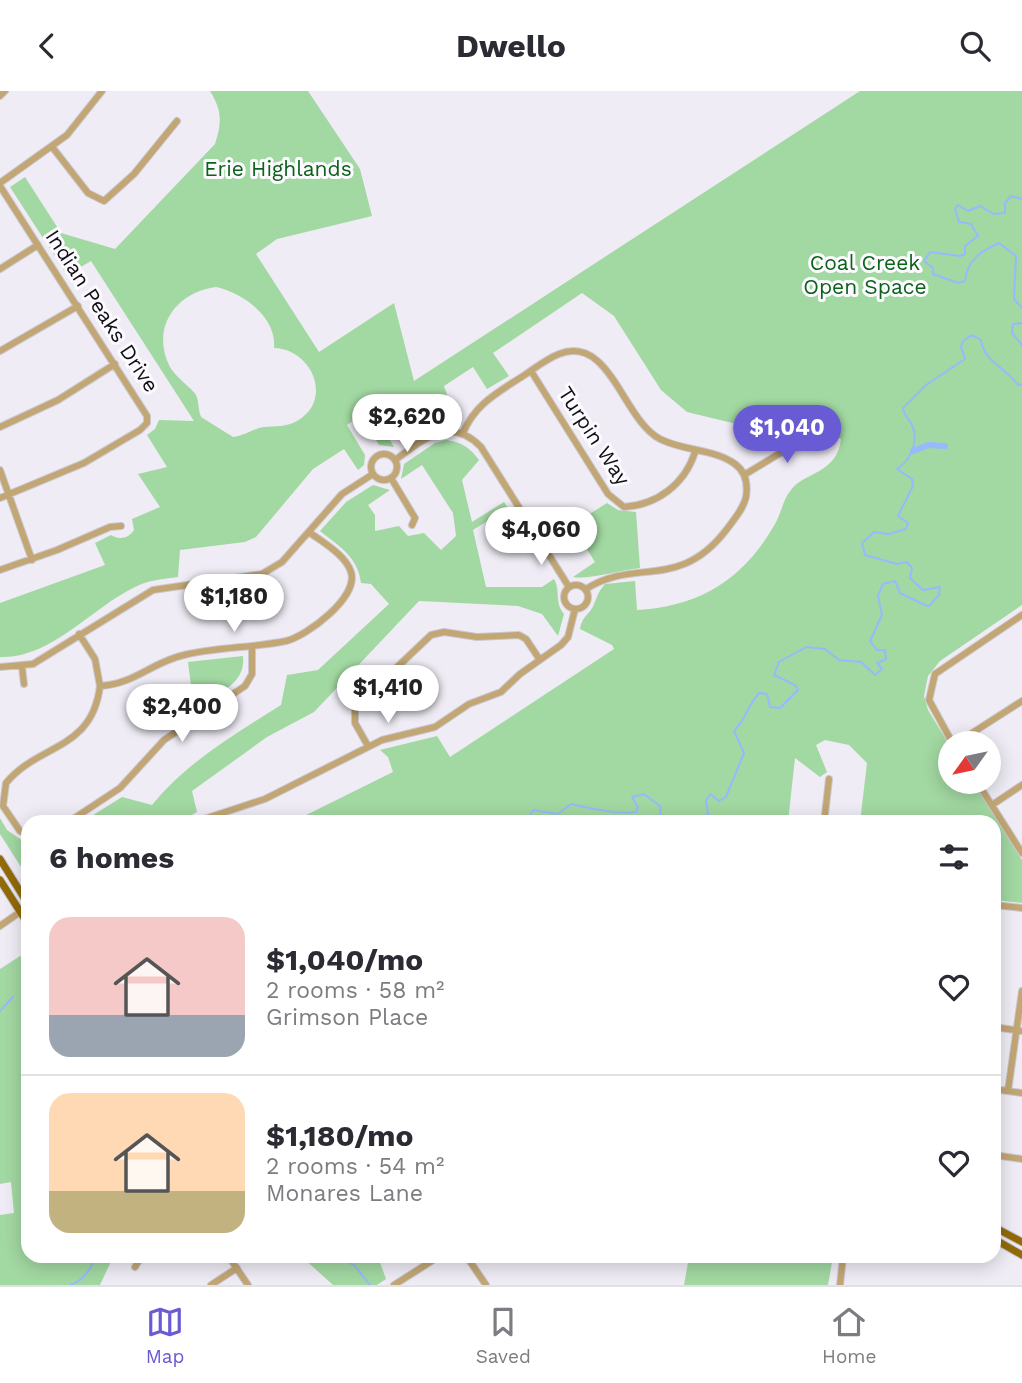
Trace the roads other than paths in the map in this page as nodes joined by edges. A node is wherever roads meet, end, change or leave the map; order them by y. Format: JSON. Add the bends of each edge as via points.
{"nodes":[{"id":1,"x":5,"y":91,"type":"edge"},
{"id":2,"x":102,"y":91,"type":"edge"},
{"id":3,"x":0,"y":96,"type":"edge"},
{"id":4,"x":177,"y":121,"type":"dead end"},
{"id":5,"x":53,"y":148,"type":"junction"},
{"id":6,"x":0,"y":185,"type":"edge"},
{"id":7,"x":38,"y":245,"type":"junction"},
{"id":8,"x":0,"y":269,"type":"edge"},
{"id":9,"x":78,"y":306,"type":"junction"},
{"id":10,"x":0,"y":351,"type":"edge"},
{"id":11,"x":116,"y":364,"type":"junction"},
{"id":12,"x":531,"y":371,"type":"junction"},
{"id":13,"x":0,"y":427,"type":"edge"},
{"id":14,"x":801,"y":431,"type":"dead end"},
{"id":15,"x":463,"y":433,"type":"junction"},
{"id":16,"x":695,"y":451,"type":"junction"},
{"id":17,"x":395,"y":460,"type":"junction"},
{"id":18,"x":0,"y":470,"type":"edge"},
{"id":19,"x":373,"y":474,"type":"junction"},
{"id":20,"x":744,"y":475,"type":"junction"},
{"id":21,"x":391,"y":478,"type":"junction"},
{"id":22,"x":8,"y":495,"type":"junction"},
{"id":23,"x":0,"y":498,"type":"edge"},
{"id":24,"x":412,"y":525,"type":"dead end"},
{"id":25,"x":121,"y":526,"type":"dead end"},
{"id":26,"x":309,"y":532,"type":"junction"},
{"id":27,"x":537,"y":535,"type":"junction"},
{"id":28,"x":518,"y":548,"type":"dead end"},
{"id":29,"x":32,"y":560,"type":"junction"},
{"id":30,"x":0,"y":570,"type":"edge"},
{"id":31,"x":569,"y":587,"type":"junction"},
{"id":32,"x":586,"y":589,"type":"junction"},
{"id":33,"x":575,"y":609,"type":"junction"},
{"id":34,"x":1022,"y":615,"type":"edge"},
{"id":35,"x":79,"y":634,"type":"junction"},
{"id":36,"x":252,"y":646,"type":"junction"},
{"id":37,"x":540,"y":660,"type":"junction"},
{"id":38,"x":0,"y":667,"type":"edge"},
{"id":39,"x":22,"y":667,"type":"junction"},
{"id":40,"x":24,"y":684,"type":"dead end"},
{"id":41,"x":100,"y":686,"type":"junction"},
{"id":42,"x":1022,"y":701,"type":"edge"},
{"id":43,"x":947,"y":731,"type":"edge"},
{"id":44,"x":975,"y":731,"type":"edge"},
{"id":45,"x":369,"y":746,"type":"junction"},
{"id":46,"x":829,"y":779,"type":"dead end"},
{"id":47,"x":1022,"y":785,"type":"edge"},
{"id":48,"x":985,"y":795,"type":"edge"},
{"id":49,"x":992,"y":805,"type":"junction"},
{"id":50,"x":79,"y":815,"type":"edge"},
{"id":51,"x":216,"y":815,"type":"edge"},
{"id":52,"x":825,"y":815,"type":"edge"},
{"id":53,"x":998,"y":815,"type":"edge"},
{"id":54,"x":1001,"y":819,"type":"edge"},
{"id":55,"x":21,"y":832,"type":"edge"},
{"id":56,"x":1022,"y":853,"type":"edge"},
{"id":57,"x":0,"y":859,"type":"edge"},
{"id":58,"x":0,"y":880,"type":"edge"},
{"id":59,"x":21,"y":893,"type":"edge"},
{"id":60,"x":1001,"y":906,"type":"edge"},
{"id":61,"x":1022,"y":908,"type":"edge"},
{"id":62,"x":20,"y":912,"type":"joint"},
{"id":63,"x":0,"y":926,"type":"edge"},
{"id":64,"x":1022,"y":991,"type":"edge"},
{"id":65,"x":1001,"y":1028,"type":"edge"},
{"id":66,"x":1019,"y":1030,"type":"edge"},
{"id":67,"x":1001,"y":1090,"type":"edge"},
{"id":68,"x":1008,"y":1091,"type":"junction"},
{"id":69,"x":1022,"y":1093,"type":"edge"},
{"id":70,"x":1001,"y":1157,"type":"edge"},
{"id":71,"x":1022,"y":1159,"type":"edge"},
{"id":72,"x":1001,"y":1231,"type":"edge"},
{"id":73,"x":1022,"y":1242,"type":"edge"},
{"id":74,"x":1001,"y":1243,"type":"edge"},
{"id":75,"x":1022,"y":1255,"type":"edge"},
{"id":76,"x":137,"y":1263,"type":"edge"},
{"id":77,"x":233,"y":1263,"type":"edge"},
{"id":78,"x":429,"y":1263,"type":"edge"},
{"id":79,"x":471,"y":1263,"type":"edge"},
{"id":80,"x":842,"y":1263,"type":"edge"},
{"id":81,"x":135,"y":1267,"type":"dead end"},
{"id":82,"x":237,"y":1268,"type":"junction"},
{"id":83,"x":211,"y":1285,"type":"edge"},
{"id":84,"x":248,"y":1285,"type":"edge"},
{"id":85,"x":394,"y":1285,"type":"edge"},
{"id":86,"x":486,"y":1285,"type":"edge"},
{"id":87,"x":840,"y":1285,"type":"edge"}],
"edges":[{"from":1,"to":3,"type":"street"},
{"from":2,"to":5,"type":"street"},
{"from":4,"to":5,"type":"street","via":[[134,174],[104,201],[88,193]]},
{"from":5,"to":6,"type":"street"},
{"from":6,"to":7,"type":"street","name":"Indian Peaks Drive"},
{"from":7,"to":8,"type":"street"},
{"from":7,"to":9,"type":"street","name":"Indian Peaks Drive"},
{"from":9,"to":10,"type":"street"},
{"from":9,"to":11,"type":"street","name":"Indian Peaks Drive"},
{"from":11,"to":13,"type":"street","via":[[58,400]]},
{"from":11,"to":22,"type":"street","name":"Indian Peaks Drive","via":[[145,408],[146,423],[84,463]]},
{"from":12,"to":15,"type":"street","via":[[479,405]]},
{"from":12,"to":16,"type":"street","via":[[557,354],[587,353],[602,364],[651,433]]},
{"from":12,"to":16,"type":"street","name":"Turpin Way","via":[[608,494],[624,507],[652,502],[669,491]]},
{"from":14,"to":20,"type":"street","via":[[792,446]]},
{"from":15,"to":17,"type":"street","via":[[437,433]]},
{"from":15,"to":27,"type":"street","via":[[481,447]]},
{"from":16,"to":20,"type":"street","via":[[724,458]]},
{"from":17,"to":19,"type":"street","via":[[378,456],[372,462]]},
{"from":17,"to":21,"type":"street","via":[[396,472]]},
{"from":18,"to":22,"type":"street"},
{"from":19,"to":21,"type":"street","via":[[381,480]]},
{"from":19,"to":26,"type":"street","via":[[342,494]]},
{"from":20,"to":32,"type":"street","via":[[745,502],[708,550],[680,568],[604,579]]},
{"from":21,"to":24,"type":"street","via":[[415,518]]},
{"from":22,"to":23,"type":"street","name":"Indian Peaks Drive"},
{"from":22,"to":29,"type":"street"},
{"from":25,"to":29,"type":"street"},
{"from":26,"to":35,"type":"street","via":[[282,562],[262,574],[153,590]]},
{"from":26,"to":36,"type":"street","via":[[345,561],[352,575],[350,589],[344,600],[307,632]]},
{"from":27,"to":28,"type":"street"},
{"from":27,"to":31,"type":"street"},
{"from":29,"to":30,"type":"street"},
{"from":31,"to":32,"type":"street"},
{"from":31,"to":33,"type":"street","via":[[565,602]]},
{"from":32,"to":33,"type":"street","via":[[586,605]]},
{"from":33,"to":37,"type":"street","via":[[568,637]]},
{"from":34,"to":43,"type":"street","via":[[935,674],[929,700]]},
{"from":35,"to":39,"type":"street"},
{"from":35,"to":41,"type":"street","via":[[95,660]]},
{"from":36,"to":41,"type":"street","via":[[175,657],[122,684]]},
{"from":36,"to":50,"type":"street","via":[[253,674],[245,686],[164,740],[120,788]]},
{"from":37,"to":45,"type":"street","via":[[501,692],[469,704],[435,727]]},
{"from":37,"to":45,"type":"street","via":[[519,635],[431,635],[355,707],[355,723]]},
{"from":38,"to":39,"type":"street"},
{"from":39,"to":40,"type":"street"},
{"from":41,"to":55,"type":"street","via":[[93,715],[76,735],[6,783],[2,806]]},
{"from":42,"to":44,"type":"street"},
{"from":45,"to":51,"type":"street","via":[[265,799]]},
{"from":46,"to":52,"type":"street"},
{"from":47,"to":49,"type":"street"},
{"from":48,"to":49,"type":"street"},
{"from":49,"to":53,"type":"street"},
{"from":54,"to":56,"type":"street"},
{"from":57,"to":59,"type":"main road"},
{"from":58,"to":62,"type":"main road"},
{"from":60,"to":61,"type":"street"},
{"from":62,"to":63,"type":"street"},
{"from":64,"to":66,"type":"street"},
{"from":65,"to":66,"type":"street"},
{"from":66,"to":68,"type":"street"},
{"from":67,"to":68,"type":"street"},
{"from":68,"to":69,"type":"street"},
{"from":70,"to":71,"type":"street"},
{"from":72,"to":73,"type":"main road"},
{"from":74,"to":75,"type":"main road"},
{"from":76,"to":81,"type":"street"},
{"from":77,"to":82,"type":"street"},
{"from":78,"to":85,"type":"street"},
{"from":79,"to":86,"type":"street"},
{"from":80,"to":87,"type":"street"},
{"from":82,"to":83,"type":"street"},
{"from":82,"to":84,"type":"street"}]}
